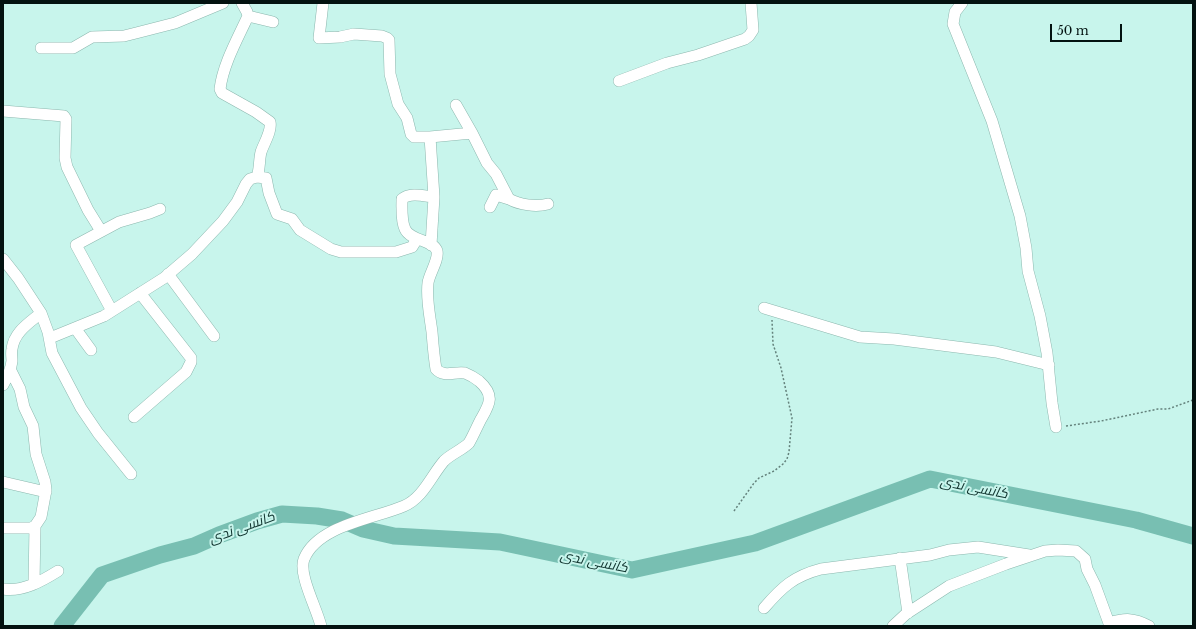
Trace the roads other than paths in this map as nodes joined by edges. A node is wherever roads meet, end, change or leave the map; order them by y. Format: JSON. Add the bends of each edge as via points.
{"nodes":[{"id":1,"x":223,"y":3,"type":"edge"},
{"id":2,"x":242,"y":3,"type":"edge"},
{"id":3,"x":324,"y":3,"type":"edge"},
{"id":4,"x":751,"y":3,"type":"edge"},
{"id":5,"x":962,"y":3,"type":"edge"},
{"id":6,"x":248,"y":16,"type":"junction"},
{"id":7,"x":273,"y":22,"type":"dead end"},
{"id":8,"x":41,"y":48,"type":"dead end"},
{"id":9,"x":619,"y":81,"type":"dead end"},
{"id":10,"x":456,"y":105,"type":"dead end"},
{"id":11,"x":3,"y":111,"type":"edge"},
{"id":12,"x":472,"y":133,"type":"junction"},
{"id":13,"x":430,"y":137,"type":"junction"},
{"id":14,"x":257,"y":177,"type":"junction"},
{"id":15,"x":434,"y":197,"type":"junction"},
{"id":16,"x":509,"y":199,"type":"junction"},
{"id":17,"x":548,"y":204,"type":"dead end"},
{"id":18,"x":490,"y":207,"type":"dead end"},
{"id":19,"x":160,"y":209,"type":"dead end"},
{"id":20,"x":101,"y":231,"type":"junction"},
{"id":21,"x":417,"y":239,"type":"junction"},
{"id":22,"x":432,"y":245,"type":"junction"},
{"id":23,"x":3,"y":259,"type":"edge"},
{"id":24,"x":168,"y":274,"type":"junction"},
{"id":25,"x":140,"y":293,"type":"junction"},
{"id":26,"x":768,"y":309,"type":"road end"},
{"id":27,"x":112,"y":311,"type":"junction"},
{"id":28,"x":41,"y":313,"type":"junction"},
{"id":29,"x":74,"y":328,"type":"junction"},
{"id":30,"x":214,"y":336,"type":"dead end"},
{"id":31,"x":50,"y":338,"type":"junction"},
{"id":32,"x":91,"y":350,"type":"dead end"},
{"id":33,"x":1048,"y":365,"type":"junction"},
{"id":34,"x":10,"y":369,"type":"junction"},
{"id":35,"x":3,"y":385,"type":"edge"},
{"id":36,"x":134,"y":417,"type":"dead end"},
{"id":37,"x":1056,"y":427,"type":"road end"},
{"id":38,"x":131,"y":474,"type":"dead end"},
{"id":39,"x":3,"y":482,"type":"edge"},
{"id":40,"x":46,"y":492,"type":"junction"},
{"id":41,"x":35,"y":526,"type":"junction"},
{"id":42,"x":3,"y":528,"type":"edge"},
{"id":43,"x":1032,"y":556,"type":"junction"},
{"id":44,"x":900,"y":558,"type":"junction"},
{"id":45,"x":58,"y":571,"type":"dead end"},
{"id":46,"x":34,"y":584,"type":"junction"},
{"id":47,"x":3,"y":589,"type":"edge"},
{"id":48,"x":764,"y":608,"type":"dead end"},
{"id":49,"x":908,"y":613,"type":"junction"},
{"id":50,"x":1109,"y":624,"type":"edge"},
{"id":51,"x":321,"y":626,"type":"edge"},
{"id":52,"x":893,"y":626,"type":"edge"},
{"id":53,"x":1149,"y":626,"type":"edge"}],
"edges":[{"from":1,"to":8,"type":"street","via":[[175,23],[136,34],[92,37],[73,48]]},
{"from":2,"to":6,"type":"street"},
{"from":3,"to":13,"type":"street","via":[[319,38],[340,38],[354,34],[382,36],[389,40],[390,74],[398,104],[408,118],[411,134],[414,137]]},
{"from":4,"to":9,"type":"street","via":[[753,30],[745,39]]},
{"from":5,"to":33,"type":"street","via":[[955,12],[953,24],[992,121],[1020,216],[1028,272],[1040,316]]},
{"from":6,"to":7,"type":"street"},
{"from":6,"to":14,"type":"street","via":[[222,77],[220,89],[222,93],[270,122],[271,126],[261,151]]},
{"from":10,"to":12,"type":"street"},
{"from":11,"to":20,"type":"street","via":[[64,116],[67,167]]},
{"from":12,"to":13,"type":"street"},
{"from":12,"to":16,"type":"street"},
{"from":13,"to":15,"type":"street"},
{"from":14,"to":21,"type":"street","via":[[266,178],[277,214],[292,219],[300,230],[341,252],[396,252],[412,246]]},
{"from":14,"to":24,"type":"street","via":[[250,179],[246,184],[223,221],[192,254]]},
{"from":15,"to":21,"type":"street","via":[[410,195],[402,198],[404,227],[407,233]]},
{"from":15,"to":22,"type":"street"},
{"from":16,"to":17,"type":"street","via":[[536,206]]},
{"from":16,"to":18,"type":"street","via":[[496,195]]},
{"from":19,"to":20,"type":"street","via":[[119,222]]},
{"from":20,"to":27,"type":"street","via":[[76,245]]},
{"from":21,"to":22,"type":"street"},
{"from":22,"to":51,"type":"street","via":[[437,253],[428,282],[428,302],[436,369],[442,374],[464,373],[475,378],[490,394],[487,410],[465,447],[445,461],[414,500],[405,506],[333,531],[316,542],[304,559],[303,566]]},
{"from":23,"to":28,"type":"street"},
{"from":24,"to":25,"type":"street"},
{"from":24,"to":30,"type":"street"},
{"from":25,"to":27,"type":"street"},
{"from":25,"to":36,"type":"street","via":[[191,358],[191,362],[186,372]]},
{"from":26,"to":33,"type":"street","via":[[860,337],[996,352]]},
{"from":27,"to":29,"type":"street"},
{"from":28,"to":31,"type":"street"},
{"from":28,"to":34,"type":"street","via":[[17,335],[12,349]]},
{"from":29,"to":31,"type":"street"},
{"from":29,"to":32,"type":"street"},
{"from":31,"to":38,"type":"street","via":[[52,353],[81,408]]},
{"from":33,"to":37,"type":"street"},
{"from":34,"to":35,"type":"street"},
{"from":34,"to":40,"type":"street","via":[[33,426],[36,454]]},
{"from":39,"to":40,"type":"street"},
{"from":40,"to":41,"type":"street","via":[[41,517]]},
{"from":41,"to":42,"type":"street"},
{"from":41,"to":46,"type":"street"},
{"from":43,"to":44,"type":"street","via":[[978,547]]},
{"from":43,"to":49,"type":"street","via":[[949,586]]},
{"from":43,"to":50,"type":"street","via":[[1045,551],[1076,551],[1085,559]]},
{"from":44,"to":48,"type":"street","via":[[807,572],[788,583]]},
{"from":44,"to":49,"type":"street"},
{"from":45,"to":46,"type":"street"},
{"from":46,"to":47,"type":"street","via":[[15,590]]},
{"from":49,"to":52,"type":"street"},
{"from":50,"to":53,"type":"street","via":[[1126,619]]}]}
